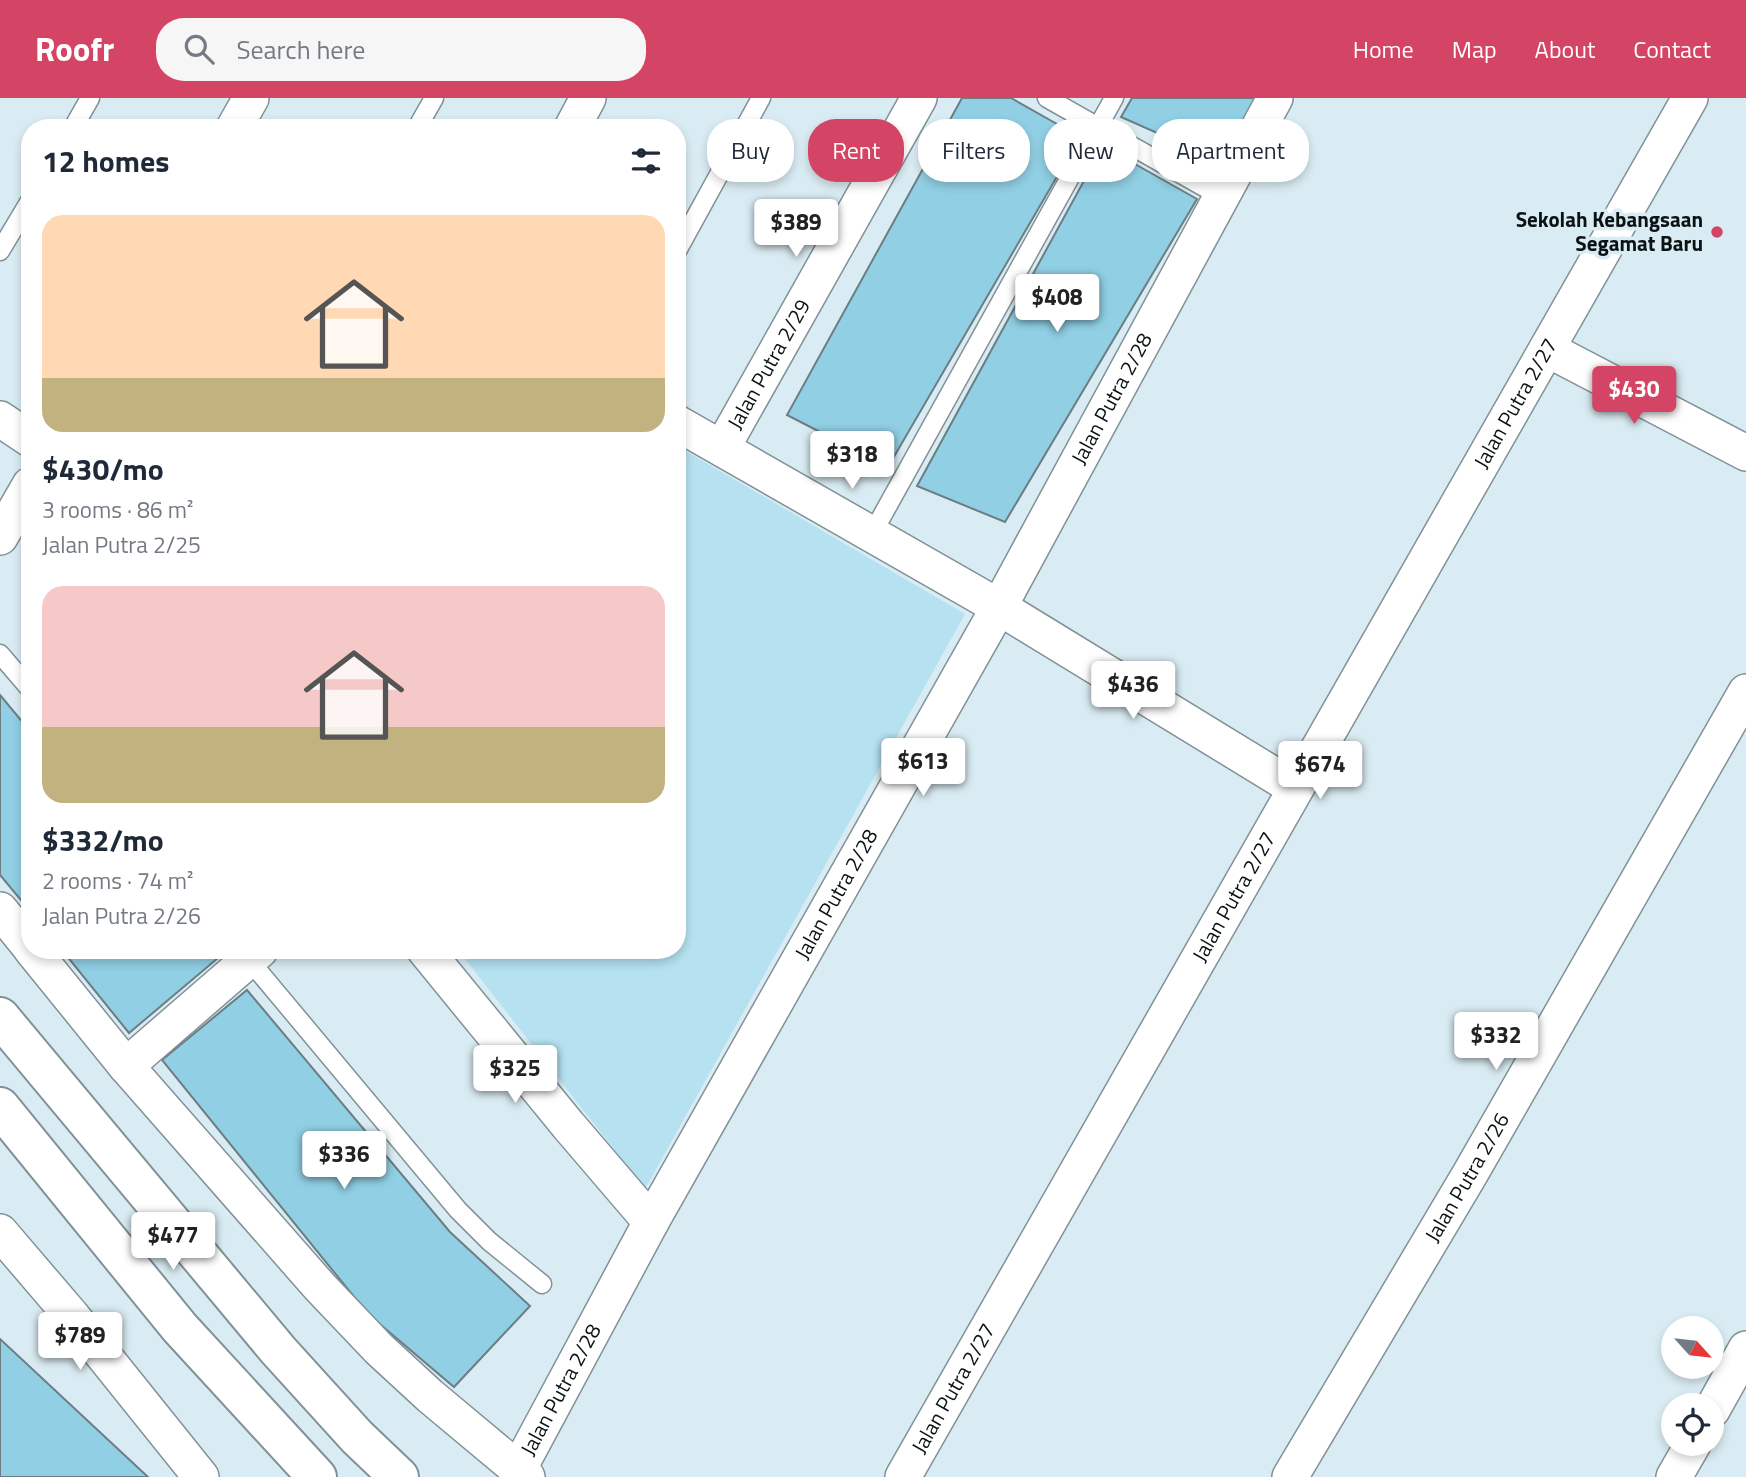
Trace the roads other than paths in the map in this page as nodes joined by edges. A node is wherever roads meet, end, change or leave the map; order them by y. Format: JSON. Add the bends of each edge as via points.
{"nodes":[{"id":1,"x":90,"y":98,"type":"edge"},
{"id":2,"x":251,"y":98,"type":"edge"},
{"id":3,"x":434,"y":98,"type":"edge"},
{"id":4,"x":588,"y":98,"type":"edge"},
{"id":5,"x":761,"y":98,"type":"edge"},
{"id":6,"x":919,"y":98,"type":"edge"},
{"id":7,"x":1047,"y":98,"type":"edge"},
{"id":8,"x":1114,"y":98,"type":"edge"},
{"id":9,"x":1275,"y":98,"type":"edge"},
{"id":10,"x":1690,"y":98,"type":"edge"},
{"id":11,"x":78,"y":119,"type":"edge"},
{"id":12,"x":239,"y":119,"type":"edge"},
{"id":13,"x":422,"y":119,"type":"edge"},
{"id":14,"x":577,"y":119,"type":"edge"},
{"id":15,"x":1084,"y":119,"type":"edge"},
{"id":16,"x":1102,"y":119,"type":"edge"},
{"id":17,"x":1138,"y":150,"type":"edge"},
{"id":18,"x":1067,"y":182,"type":"edge"},
{"id":19,"x":1220,"y":196,"type":"junction"},
{"id":20,"x":21,"y":216,"type":"edge"},
{"id":21,"x":686,"y":235,"type":"edge"},
{"id":22,"x":0,"y":251,"type":"edge"},
{"id":23,"x":1547,"y":349,"type":"junction"},
{"id":24,"x":0,"y":418,"type":"edge"},
{"id":25,"x":686,"y":428,"type":"edge"},
{"id":26,"x":21,"y":433,"type":"edge"},
{"id":27,"x":722,"y":448,"type":"junction"},
{"id":28,"x":1746,"y":453,"type":"edge"},
{"id":29,"x":21,"y":501,"type":"edge"},
{"id":30,"x":872,"y":534,"type":"junction"},
{"id":31,"x":0,"y":537,"type":"edge"},
{"id":32,"x":999,"y":607,"type":"junction"},
{"id":33,"x":0,"y":654,"type":"edge"},
{"id":34,"x":21,"y":678,"type":"edge"},
{"id":35,"x":1746,"y":692,"type":"edge"},
{"id":36,"x":1295,"y":788,"type":"junction"},
{"id":37,"x":0,"y":911,"type":"edge"},
{"id":38,"x":21,"y":937,"type":"edge"},
{"id":39,"x":39,"y":959,"type":"edge"},
{"id":40,"x":243,"y":959,"type":"edge"},
{"id":41,"x":255,"y":959,"type":"edge"},
{"id":42,"x":432,"y":959,"type":"edge"},
{"id":43,"x":0,"y":1017,"type":"edge"},
{"id":44,"x":126,"y":1066,"type":"junction"},
{"id":45,"x":0,"y":1107,"type":"edge"},
{"id":46,"x":15,"y":1136,"type":"edge"},
{"id":47,"x":651,"y":1222,"type":"junction"},
{"id":48,"x":0,"y":1233,"type":"edge"},
{"id":49,"x":542,"y":1284,"type":"dead end"},
{"id":50,"x":1746,"y":1349,"type":"edge"},
{"id":51,"x":1721,"y":1393,"type":"edge"},
{"id":52,"x":1686,"y":1456,"type":"edge"},
{"id":53,"x":379,"y":1470,"type":"edge"},
{"id":54,"x":522,"y":1473,"type":"edge"},
{"id":55,"x":201,"y":1477,"type":"edge"},
{"id":56,"x":317,"y":1477,"type":"edge"},
{"id":57,"x":903,"y":1477,"type":"edge"},
{"id":58,"x":1290,"y":1477,"type":"edge"},
{"id":59,"x":1674,"y":1477,"type":"edge"}],
"edges":[{"from":1,"to":11,"type":"lane"},
{"from":2,"to":12,"type":"street"},
{"from":3,"to":13,"type":"lane"},
{"from":4,"to":14,"type":"street"},
{"from":5,"to":21,"type":"lane"},
{"from":6,"to":27,"type":"street","name":"Jalan Putra 2/29"},
{"from":7,"to":15,"type":"lane"},
{"from":8,"to":16,"type":"lane"},
{"from":9,"to":19,"type":"street","name":"Jalan Putra 2/28"},
{"from":10,"to":23,"type":"street","name":"Jalan Putra 2/27"},
{"from":17,"to":19,"type":"lane"},
{"from":18,"to":30,"type":"lane"},
{"from":19,"to":32,"type":"street","name":"Jalan Putra 2/28"},
{"from":20,"to":22,"type":"lane"},
{"from":23,"to":28,"type":"street"},
{"from":23,"to":36,"type":"street","name":"Jalan Putra 2/27"},
{"from":24,"to":26,"type":"street"},
{"from":25,"to":27,"type":"street"},
{"from":27,"to":30,"type":"street"},
{"from":29,"to":31,"type":"street"},
{"from":30,"to":32,"type":"street"},
{"from":32,"to":36,"type":"street"},
{"from":32,"to":47,"type":"street","name":"Jalan Putra 2/28"},
{"from":33,"to":34,"type":"lane"},
{"from":35,"to":58,"type":"street","name":"Jalan Putra 2/26"},
{"from":36,"to":57,"type":"street","name":"Jalan Putra 2/27"},
{"from":37,"to":38,"type":"street"},
{"from":39,"to":44,"type":"street"},
{"from":40,"to":44,"type":"street"},
{"from":41,"to":49,"type":"lane","via":[[457,1210]]},
{"from":42,"to":47,"type":"street"},
{"from":43,"to":53,"type":"street"},
{"from":44,"to":54,"type":"street","via":[[379,1349]]},
{"from":45,"to":46,"type":"street"},
{"from":46,"to":56,"type":"street","via":[[180,1328]]},
{"from":47,"to":54,"type":"street","name":"Jalan Putra 2/28"},
{"from":48,"to":55,"type":"street"},
{"from":50,"to":51,"type":"street"},
{"from":52,"to":59,"type":"street"}]}
